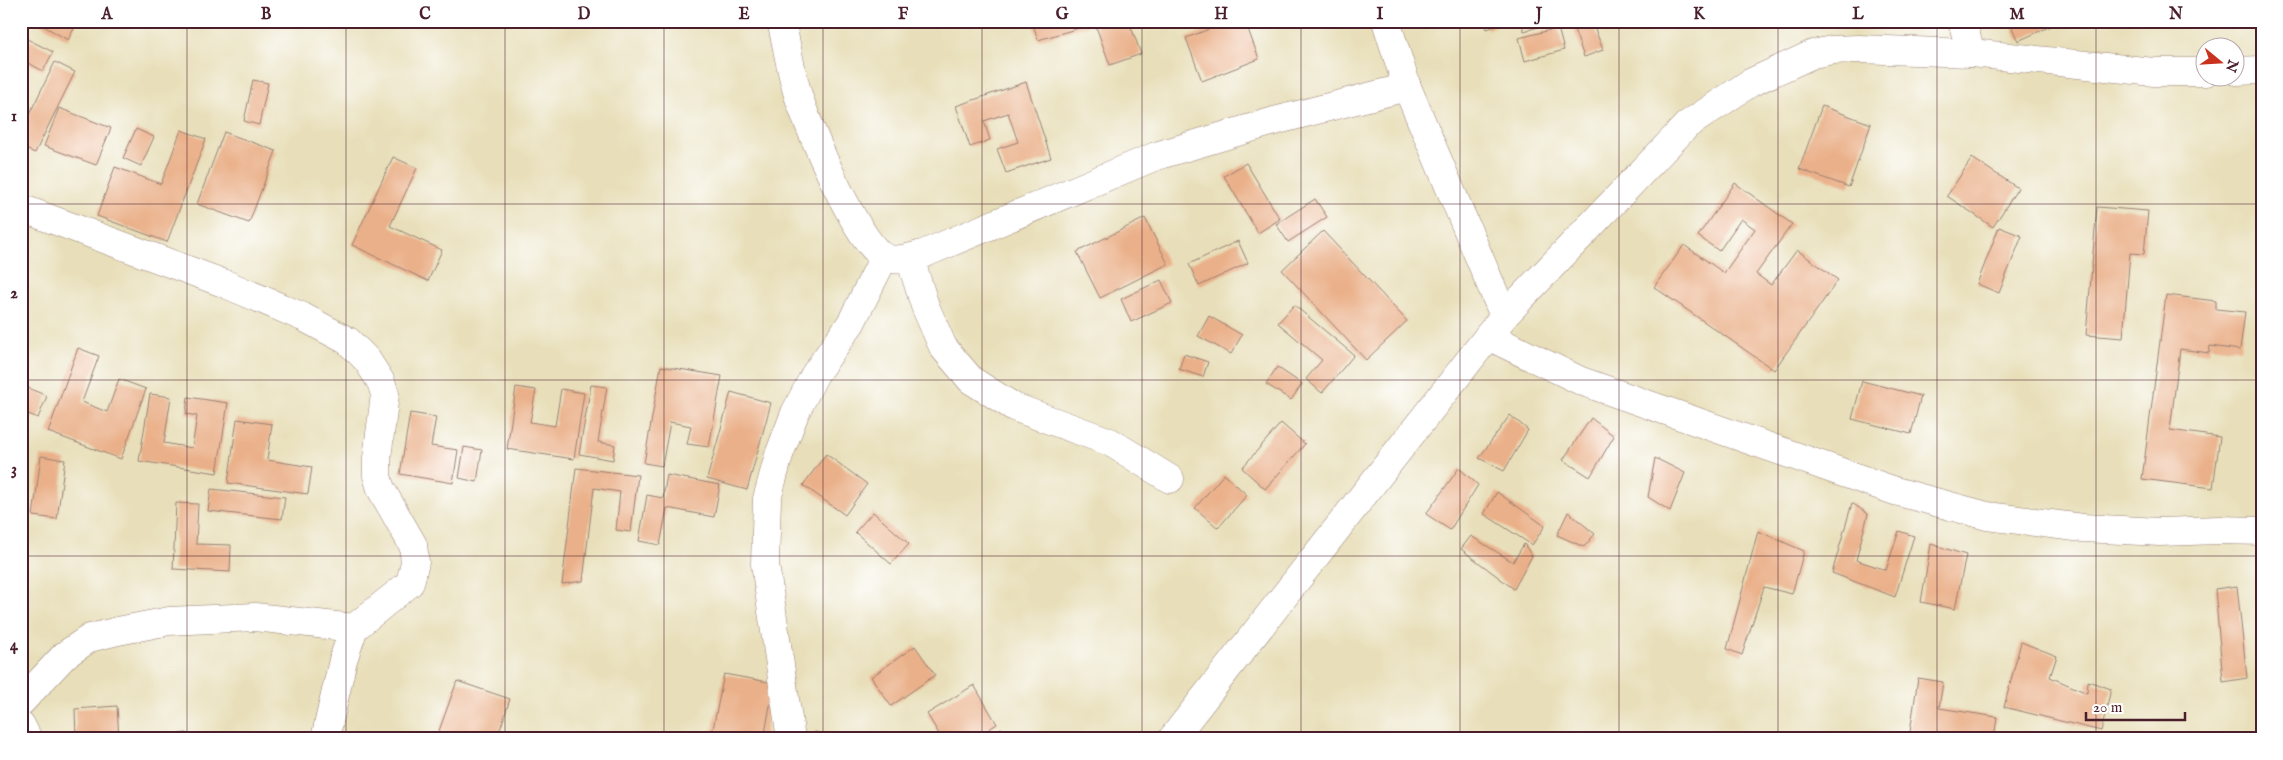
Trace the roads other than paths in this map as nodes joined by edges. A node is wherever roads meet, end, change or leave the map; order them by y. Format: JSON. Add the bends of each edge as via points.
{"nodes":[{"id":1,"x":782,"y":21,"type":"edge"},
{"id":2,"x":1386,"y":21,"type":"edge"},
{"id":3,"x":1962,"y":21,"type":"edge"},
{"id":4,"x":1971,"y":53,"type":"junction"},
{"id":5,"x":2262,"y":70,"type":"edge"},
{"id":6,"x":2246,"y":71,"type":"edge"},
{"id":7,"x":2196,"y":72,"type":"edge"},
{"id":8,"x":1407,"y":87,"type":"junction"},
{"id":9,"x":21,"y":208,"type":"edge"},
{"id":10,"x":897,"y":257,"type":"junction"},
{"id":11,"x":1496,"y":326,"type":"junction"},
{"id":12,"x":1170,"y":479,"type":"dead end"},
{"id":13,"x":2262,"y":531,"type":"edge"},
{"id":14,"x":354,"y":628,"type":"junction"},
{"id":15,"x":21,"y":702,"type":"edge"},
{"id":16,"x":21,"y":725,"type":"edge"},
{"id":17,"x":28,"y":739,"type":"edge"},
{"id":18,"x":325,"y":739,"type":"edge"},
{"id":19,"x":791,"y":739,"type":"edge"},
{"id":20,"x":1172,"y":739,"type":"edge"}],
"edges":[{"from":1,"to":10,"type":"street","via":[[798,96],[823,157],[873,248]]},
{"from":2,"to":8,"type":"street"},
{"from":3,"to":4,"type":"street"},
{"from":4,"to":7,"type":"street","via":[[2154,72]]},
{"from":4,"to":11,"type":"street","via":[[1832,50],[1813,54],[1750,83],[1687,125]]},
{"from":5,"to":6,"type":"street"},
{"from":8,"to":10,"type":"street","via":[[1156,156],[923,254]]},
{"from":8,"to":11,"type":"street"},
{"from":9,"to":14,"type":"street","via":[[223,283],[302,317],[348,341],[367,360],[385,394],[377,476],[413,546],[415,562],[410,583]]},
{"from":10,"to":12,"type":"street","via":[[925,306],[943,348],[971,380],[1014,407],[1110,442]]},
{"from":10,"to":19,"type":"street","via":[[815,374],[779,455],[768,499],[765,564]]},
{"from":11,"to":13,"type":"street","via":[[1581,381],[1895,491],[1987,516],[2083,528],[2160,532]]},
{"from":11,"to":20,"type":"street"},
{"from":14,"to":15,"type":"street","via":[[255,617],[169,621],[118,631],[90,638],[65,655]]},
{"from":14,"to":18,"type":"street","via":[[343,660]]},
{"from":16,"to":17,"type":"street"}]}
